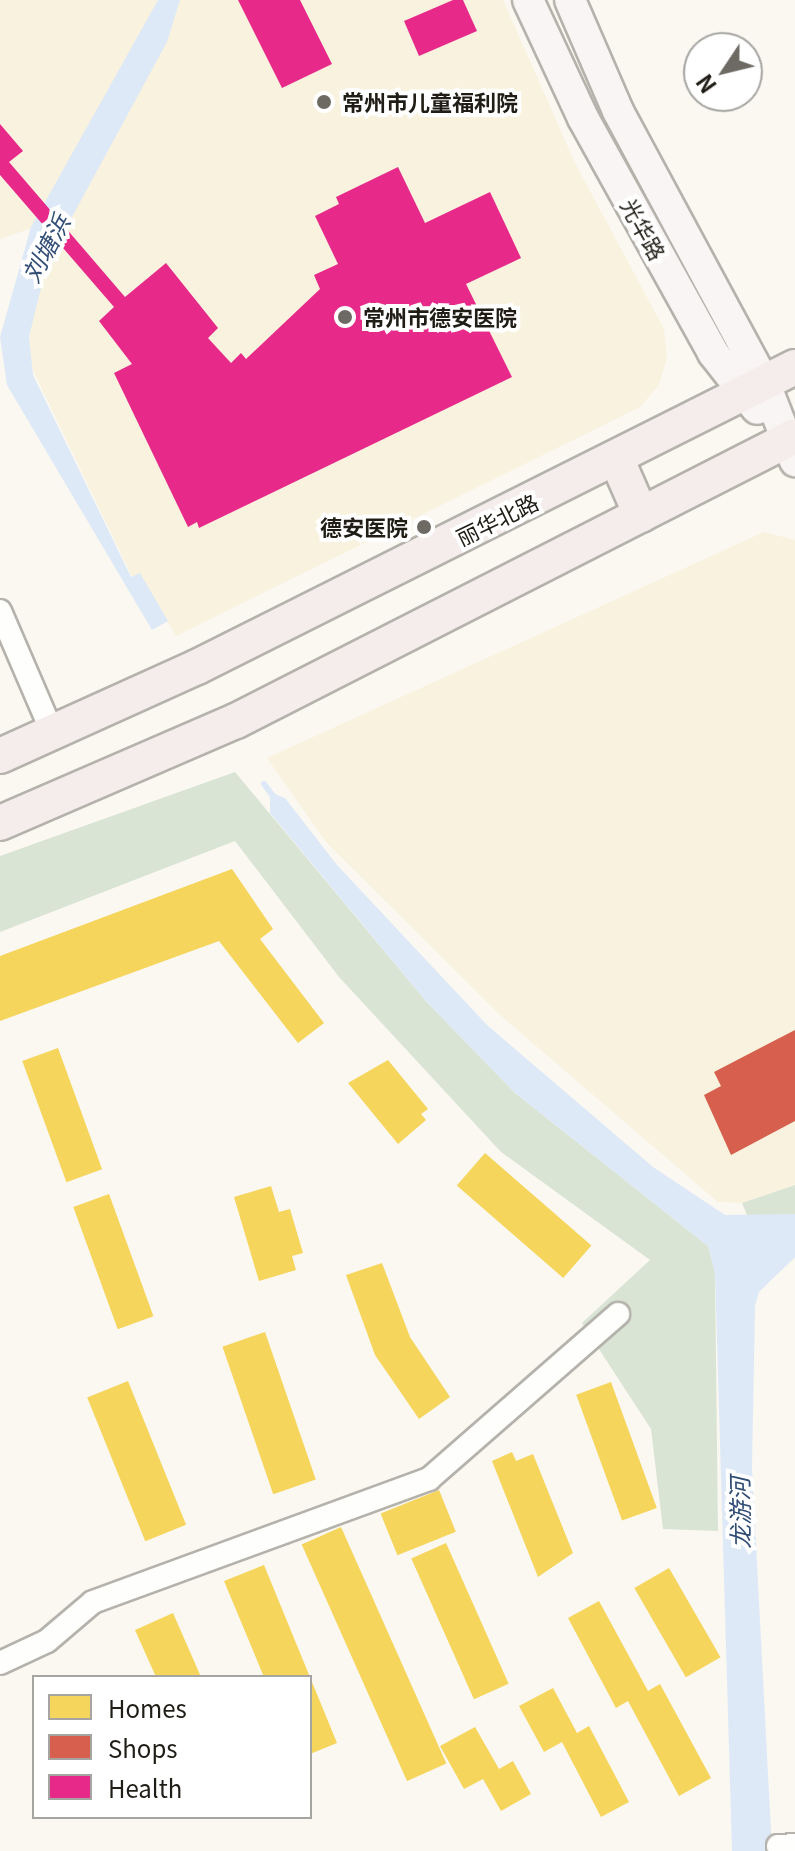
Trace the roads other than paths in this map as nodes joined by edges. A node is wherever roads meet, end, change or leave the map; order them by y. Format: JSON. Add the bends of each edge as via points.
{"nodes":[{"id":1,"x":528,"y":0,"type":"edge"},
{"id":2,"x":570,"y":0,"type":"edge"},
{"id":3,"x":795,"y":367,"type":"edge"},
{"id":4,"x":756,"y":390,"type":"junction"},
{"id":5,"x":792,"y":446,"type":"edge"},
{"id":6,"x":617,"y":460,"type":"junction"},
{"id":7,"x":641,"y":515,"type":"junction"},
{"id":8,"x":0,"y":611,"type":"edge"},
{"id":9,"x":53,"y":734,"type":"junction"},
{"id":10,"x":0,"y":756,"type":"edge"},
{"id":11,"x":0,"y":823,"type":"edge"},
{"id":12,"x":618,"y":1314,"type":"dead end"},
{"id":13,"x":0,"y":1663,"type":"edge"}],
"edges":[{"from":1,"to":4,"type":"main road","name":"光华路","via":[[590,132],[713,353]]},
{"from":2,"to":4,"type":"main road","name":"光华路","via":[[618,111]]},
{"from":3,"to":4,"type":"main road","name":"丽华北路"},
{"from":4,"to":5,"type":"main road","name":"光华路"},
{"from":4,"to":6,"type":"main road","name":"丽华北路"},
{"from":5,"to":7,"type":"main road"},
{"from":6,"to":7,"type":"main road"},
{"from":6,"to":9,"type":"main road","name":"丽华北路"},
{"from":7,"to":11,"type":"main road","via":[[222,728]]},
{"from":8,"to":9,"type":"street"},
{"from":9,"to":10,"type":"main road","name":"丽华北路"},
{"from":12,"to":13,"type":"street","via":[[429,1479],[93,1602],[47,1641]]}]}
